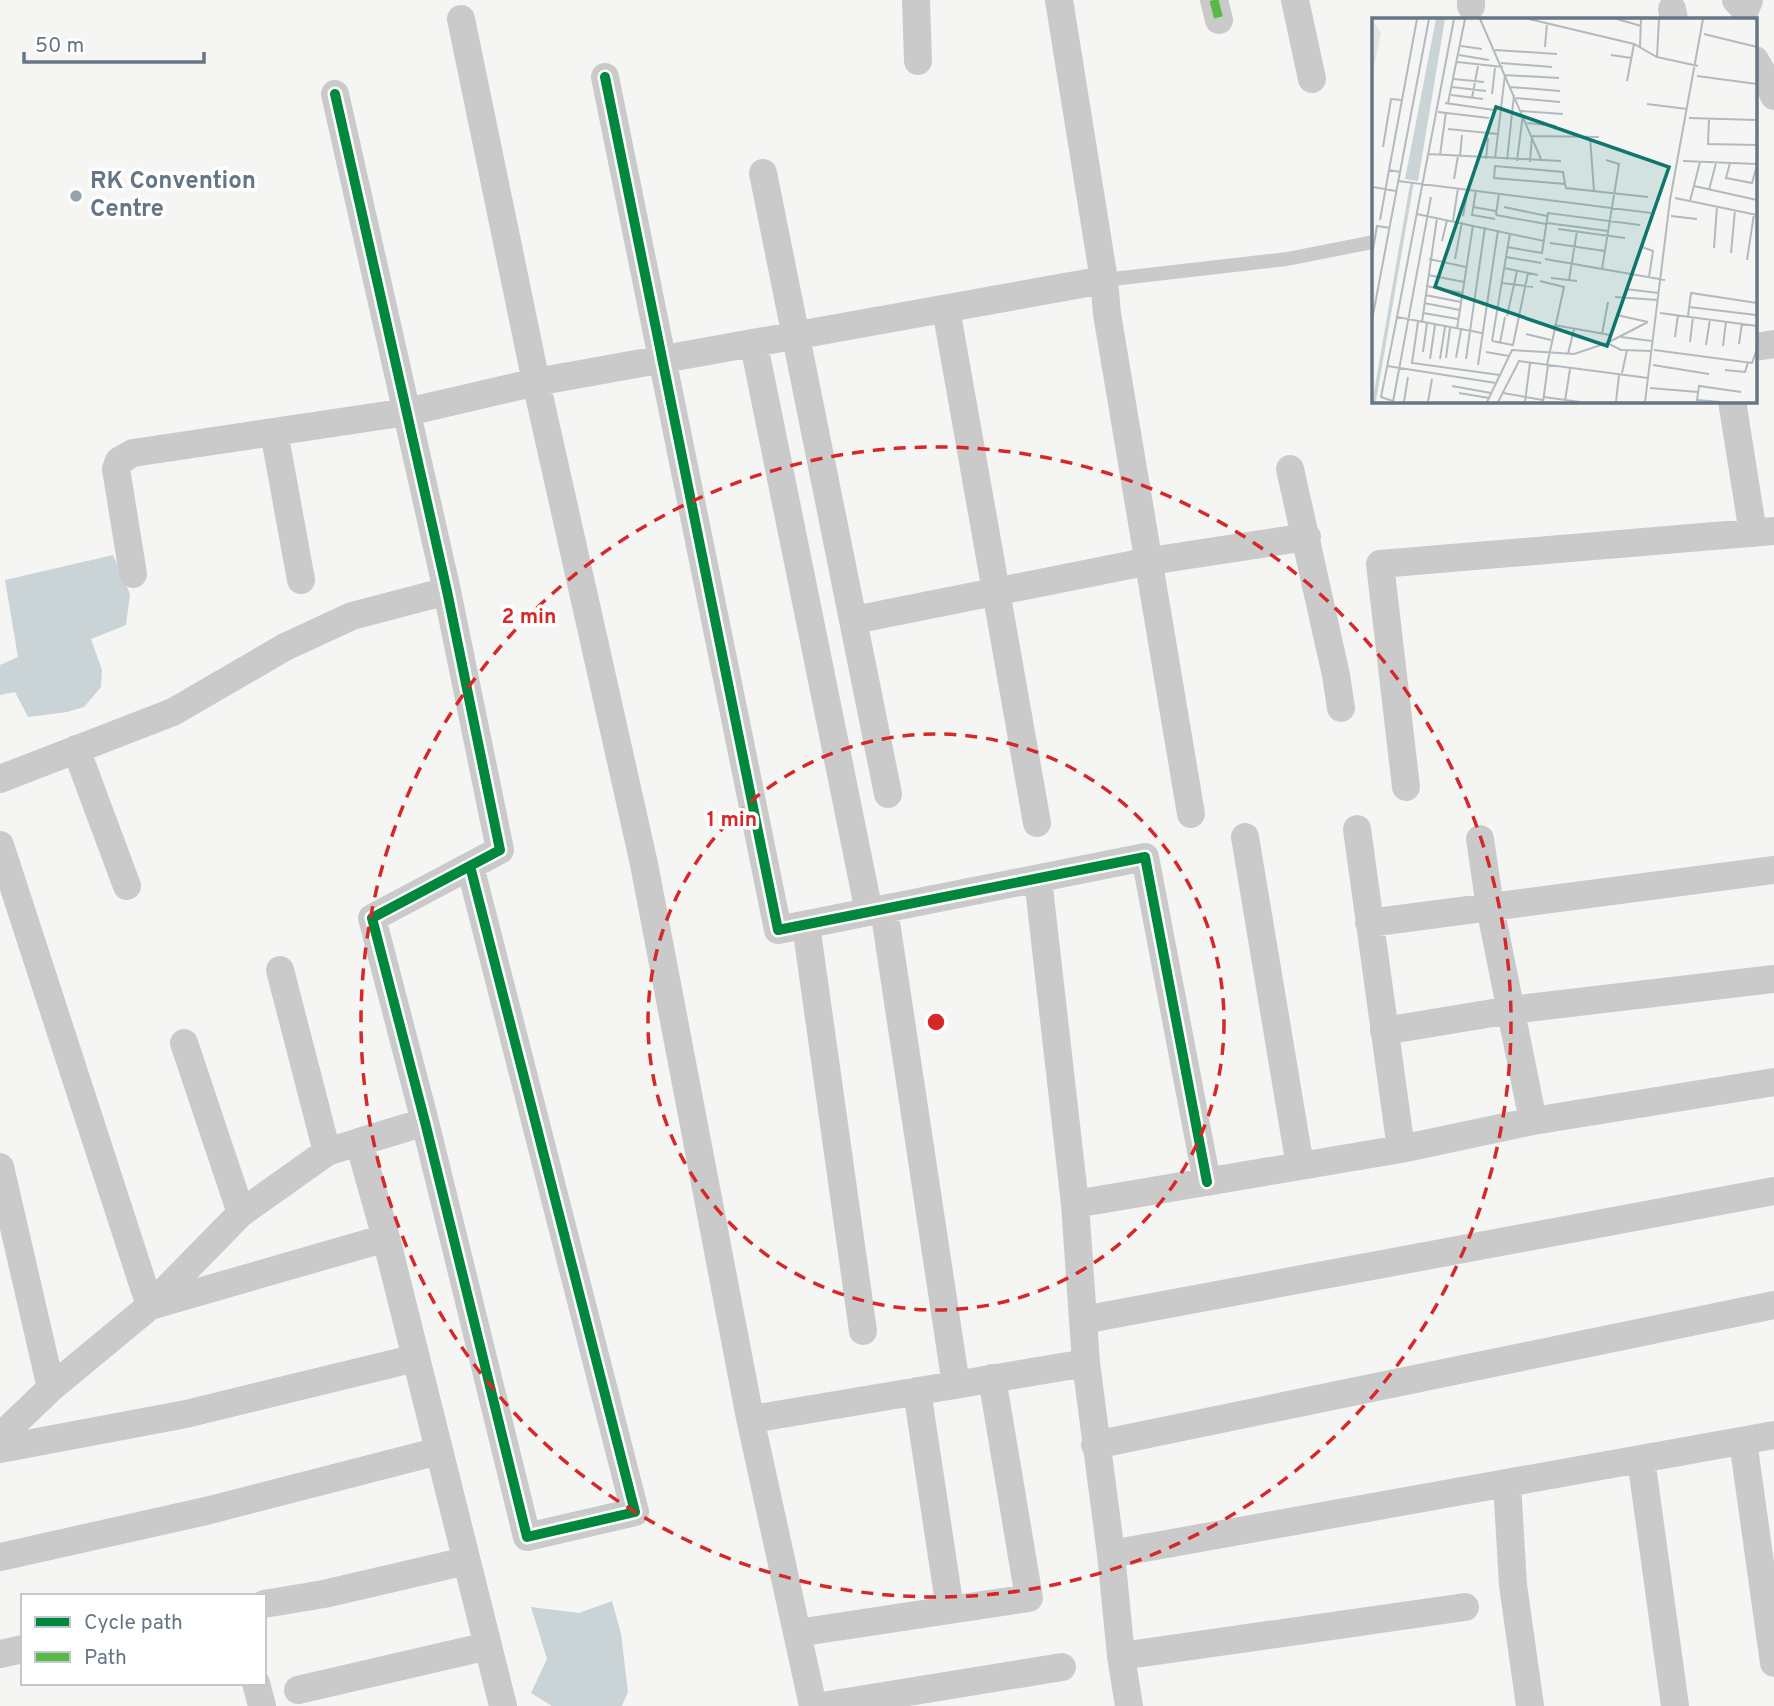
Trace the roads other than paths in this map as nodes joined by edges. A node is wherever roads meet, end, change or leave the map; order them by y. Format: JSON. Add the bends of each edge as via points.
{"nodes":[{"id":1,"x":916,"y":0,"type":"edge"},
{"id":2,"x":1059,"y":0,"type":"edge"},
{"id":3,"x":1295,"y":0,"type":"edge"},
{"id":4,"x":461,"y":19,"type":"dead end"},
{"id":5,"x":918,"y":61,"type":"dead end"},
{"id":6,"x":1756,"y":62,"type":"edge"},
{"id":7,"x":605,"y":77,"type":"dead end"},
{"id":8,"x":1311,"y":79,"type":"dead end"},
{"id":9,"x":335,"y":94,"type":"dead end"},
{"id":10,"x":1774,"y":96,"type":"edge"},
{"id":11,"x":763,"y":173,"type":"dead end"},
{"id":12,"x":1372,"y":242,"type":"edge"},
{"id":13,"x":1104,"y":280,"type":"junction"},
{"id":14,"x":946,"y":309,"type":"junction"},
{"id":15,"x":797,"y":337,"type":"junction"},
{"id":16,"x":1774,"y":344,"type":"edge"},
{"id":17,"x":754,"y":345,"type":"junction"},
{"id":18,"x":1756,"y":346,"type":"edge"},
{"id":19,"x":662,"y":360,"type":"junction"},
{"id":20,"x":536,"y":382,"type":"junction"},
{"id":21,"x":1732,"y":402,"type":"edge"},
{"id":22,"x":407,"y":412,"type":"junction"},
{"id":23,"x":274,"y":432,"type":"junction"},
{"id":24,"x":1290,"y":469,"type":"dead end"},
{"id":25,"x":1763,"y":532,"type":"edge"},
{"id":26,"x":1307,"y":537,"type":"junction"},
{"id":27,"x":1150,"y":561,"type":"junction"},
{"id":28,"x":133,"y":574,"type":"dead end"},
{"id":29,"x":301,"y":580,"type":"dead end"},
{"id":30,"x":447,"y":591,"type":"junction"},
{"id":31,"x":996,"y":593,"type":"junction"},
{"id":32,"x":854,"y":620,"type":"junction"},
{"id":33,"x":1341,"y":708,"type":"dead end"},
{"id":34,"x":76,"y":749,"type":"junction"},
{"id":35,"x":0,"y":779,"type":"edge"},
{"id":36,"x":1406,"y":787,"type":"dead end"},
{"id":37,"x":888,"y":794,"type":"dead end"},
{"id":38,"x":1191,"y":814,"type":"dead end"},
{"id":39,"x":1037,"y":823,"type":"dead end"},
{"id":40,"x":1357,"y":829,"type":"dead end"},
{"id":41,"x":1245,"y":837,"type":"dead end"},
{"id":42,"x":1480,"y":839,"type":"dead end"},
{"id":43,"x":0,"y":845,"type":"edge"},
{"id":44,"x":470,"y":866,"type":"junction"},
{"id":45,"x":1774,"y":870,"type":"edge"},
{"id":46,"x":1038,"y":879,"type":"junction"},
{"id":47,"x":127,"y":886,"type":"dead end"},
{"id":48,"x":1490,"y":906,"type":"junction"},
{"id":49,"x":877,"y":911,"type":"junction"},
{"id":50,"x":1369,"y":923,"type":"junction"},
{"id":51,"x":806,"y":925,"type":"junction"},
{"id":52,"x":280,"y":970,"type":"dead end"},
{"id":53,"x":1774,"y":979,"type":"edge"},
{"id":54,"x":1511,"y":1010,"type":"junction"},
{"id":55,"x":1384,"y":1031,"type":"junction"},
{"id":56,"x":184,"y":1043,"type":"dead end"},
{"id":57,"x":1774,"y":1082,"type":"edge"},
{"id":58,"x":1533,"y":1121,"type":"junction"},
{"id":59,"x":425,"y":1122,"type":"junction"},
{"id":60,"x":359,"y":1142,"type":"junction"},
{"id":61,"x":1401,"y":1149,"type":"junction"},
{"id":62,"x":327,"y":1152,"type":"junction"},
{"id":63,"x":1300,"y":1166,"type":"junction"},
{"id":64,"x":0,"y":1167,"type":"edge"},
{"id":65,"x":1207,"y":1182,"type":"junction"},
{"id":66,"x":1774,"y":1191,"type":"edge"},
{"id":67,"x":1075,"y":1204,"type":"junction"},
{"id":68,"x":241,"y":1213,"type":"junction"},
{"id":69,"x":386,"y":1238,"type":"junction"},
{"id":70,"x":1774,"y":1305,"type":"edge"},
{"id":71,"x":150,"y":1306,"type":"junction"},
{"id":72,"x":1083,"y":1320,"type":"junction"},
{"id":73,"x":863,"y":1331,"type":"dead end"},
{"id":74,"x":416,"y":1358,"type":"junction"},
{"id":75,"x":1086,"y":1363,"type":"junction"},
{"id":76,"x":992,"y":1378,"type":"junction"},
{"id":77,"x":956,"y":1385,"type":"junction"},
{"id":78,"x":51,"y":1388,"type":"junction"},
{"id":79,"x":917,"y":1391,"type":"junction"},
{"id":80,"x":751,"y":1419,"type":"junction"},
{"id":81,"x":1774,"y":1435,"type":"edge"},
{"id":82,"x":0,"y":1437,"type":"edge"},
{"id":83,"x":1742,"y":1441,"type":"junction"},
{"id":84,"x":1095,"y":1445,"type":"junction"},
{"id":85,"x":0,"y":1449,"type":"edge"},
{"id":86,"x":439,"y":1451,"type":"junction"},
{"id":87,"x":1641,"y":1459,"type":"junction"},
{"id":88,"x":1507,"y":1483,"type":"junction"},
{"id":89,"x":1111,"y":1554,"type":"junction"},
{"id":90,"x":0,"y":1557,"type":"edge"},
{"id":91,"x":466,"y":1561,"type":"junction"},
{"id":92,"x":266,"y":1604,"type":"edge"},
{"id":93,"x":1465,"y":1607,"type":"dead end"},
{"id":94,"x":950,"y":1609,"type":"junction"},
{"id":95,"x":797,"y":1633,"type":"junction"},
{"id":96,"x":488,"y":1646,"type":"junction"},
{"id":97,"x":21,"y":1649,"type":"edge"},
{"id":98,"x":0,"y":1654,"type":"edge"},
{"id":99,"x":1121,"y":1656,"type":"junction"},
{"id":100,"x":1774,"y":1662,"type":"edge"},
{"id":101,"x":1062,"y":1667,"type":"dead end"},
{"id":102,"x":257,"y":1685,"type":"edge"},
{"id":103,"x":298,"y":1690,"type":"dead end"},
{"id":104,"x":262,"y":1706,"type":"edge"},
{"id":105,"x":503,"y":1706,"type":"edge"},
{"id":106,"x":813,"y":1706,"type":"edge"},
{"id":107,"x":822,"y":1706,"type":"edge"},
{"id":108,"x":1129,"y":1706,"type":"edge"},
{"id":109,"x":1530,"y":1706,"type":"edge"},
{"id":110,"x":1675,"y":1706,"type":"edge"}],
"edges":[{"from":1,"to":5,"type":"street"},
{"from":2,"to":13,"type":"street"},
{"from":3,"to":8,"type":"street"},
{"from":4,"to":20,"type":"street"},
{"from":6,"to":10,"type":"street"},
{"from":7,"to":19,"type":"street"},
{"from":9,"to":22,"type":"street"},
{"from":11,"to":15,"type":"street"},
{"from":12,"to":13,"type":"lane","via":[[1287,259]]},
{"from":13,"to":14,"type":"street"},
{"from":13,"to":27,"type":"street"},
{"from":14,"to":15,"type":"street"},
{"from":14,"to":31,"type":"street"},
{"from":15,"to":17,"type":"street"},
{"from":15,"to":32,"type":"street"},
{"from":16,"to":18,"type":"street"},
{"from":17,"to":19,"type":"street"},
{"from":17,"to":49,"type":"street"},
{"from":19,"to":20,"type":"street"},
{"from":19,"to":51,"type":"street","via":[[778,930]]},
{"from":20,"to":22,"type":"street"},
{"from":20,"to":80,"type":"street","via":[[645,864]]},
{"from":21,"to":25,"type":"street"},
{"from":22,"to":23,"type":"street"},
{"from":22,"to":30,"type":"street"},
{"from":23,"to":28,"type":"street","via":[[133,453],[119,461],[117,482]]},
{"from":23,"to":29,"type":"street"},
{"from":24,"to":26,"type":"street"},
{"from":25,"to":36,"type":"street","via":[[1380,564]]},
{"from":26,"to":27,"type":"street"},
{"from":26,"to":33,"type":"street"},
{"from":27,"to":31,"type":"street"},
{"from":27,"to":38,"type":"street"},
{"from":30,"to":34,"type":"street","via":[[352,616],[285,647],[173,712]]},
{"from":30,"to":44,"type":"street","via":[[500,850]]},
{"from":31,"to":32,"type":"street"},
{"from":31,"to":39,"type":"street"},
{"from":32,"to":37,"type":"street"},
{"from":34,"to":35,"type":"street"},
{"from":34,"to":47,"type":"street"},
{"from":40,"to":50,"type":"street"},
{"from":41,"to":63,"type":"street"},
{"from":42,"to":48,"type":"street"},
{"from":43,"to":71,"type":"street"},
{"from":44,"to":59,"type":"street","via":[[372,918]]},
{"from":44,"to":59,"type":"street","via":[[635,1512],[527,1537]]},
{"from":45,"to":48,"type":"street"},
{"from":46,"to":49,"type":"street"},
{"from":46,"to":65,"type":"street","via":[[1145,857]]},
{"from":46,"to":67,"type":"street"},
{"from":48,"to":50,"type":"street"},
{"from":48,"to":54,"type":"street"},
{"from":49,"to":51,"type":"street"},
{"from":49,"to":77,"type":"street"},
{"from":50,"to":55,"type":"street"},
{"from":51,"to":73,"type":"street"},
{"from":52,"to":62,"type":"street"},
{"from":53,"to":54,"type":"street"},
{"from":54,"to":55,"type":"street"},
{"from":54,"to":58,"type":"street"},
{"from":55,"to":61,"type":"street"},
{"from":56,"to":68,"type":"street"},
{"from":57,"to":58,"type":"street"},
{"from":58,"to":61,"type":"street"},
{"from":59,"to":60,"type":"street"},
{"from":60,"to":62,"type":"street"},
{"from":60,"to":69,"type":"street"},
{"from":61,"to":63,"type":"street"},
{"from":62,"to":68,"type":"street"},
{"from":63,"to":65,"type":"street"},
{"from":64,"to":78,"type":"street"},
{"from":65,"to":67,"type":"street"},
{"from":66,"to":72,"type":"street"},
{"from":67,"to":72,"type":"street"},
{"from":68,"to":71,"type":"street"},
{"from":69,"to":71,"type":"street"},
{"from":69,"to":74,"type":"street"},
{"from":70,"to":84,"type":"street"},
{"from":71,"to":78,"type":"street"},
{"from":72,"to":75,"type":"street"},
{"from":74,"to":85,"type":"street","via":[[186,1414]]},
{"from":74,"to":86,"type":"street"},
{"from":75,"to":76,"type":"street"},
{"from":75,"to":84,"type":"street"},
{"from":76,"to":77,"type":"street"},
{"from":76,"to":94,"type":"street","via":[[1029,1598]]},
{"from":77,"to":79,"type":"street"},
{"from":78,"to":82,"type":"street"},
{"from":79,"to":80,"type":"street"},
{"from":79,"to":94,"type":"street"},
{"from":80,"to":95,"type":"street"},
{"from":81,"to":83,"type":"street"},
{"from":83,"to":87,"type":"street"},
{"from":83,"to":100,"type":"street"},
{"from":84,"to":89,"type":"street"},
{"from":86,"to":90,"type":"street","via":[[206,1511]]},
{"from":86,"to":91,"type":"street"},
{"from":87,"to":88,"type":"street"},
{"from":87,"to":110,"type":"street"},
{"from":88,"to":89,"type":"street"},
{"from":88,"to":109,"type":"street","via":[[1513,1585]]},
{"from":89,"to":99,"type":"street"},
{"from":91,"to":92,"type":"street"},
{"from":91,"to":96,"type":"street"},
{"from":93,"to":99,"type":"street"},
{"from":94,"to":95,"type":"street"},
{"from":95,"to":106,"type":"street"},
{"from":96,"to":103,"type":"street"},
{"from":96,"to":105,"type":"street"},
{"from":97,"to":98,"type":"street"},
{"from":99,"to":108,"type":"street"},
{"from":101,"to":107,"type":"street"},
{"from":102,"to":104,"type":"street"}]}
